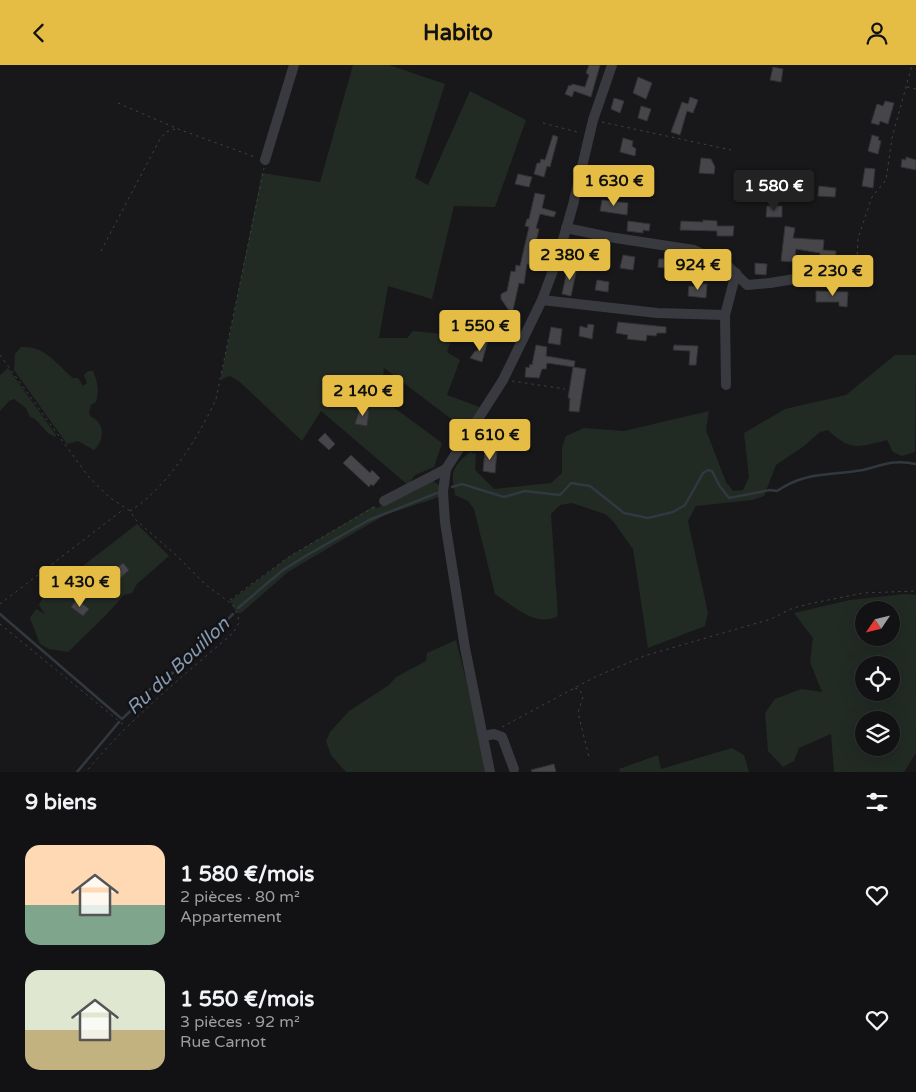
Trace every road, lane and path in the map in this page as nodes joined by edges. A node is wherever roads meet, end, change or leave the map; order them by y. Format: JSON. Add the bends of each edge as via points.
{"nodes":[{"id":1,"x":294,"y":65,"type":"edge"},
{"id":2,"x":612,"y":65,"type":"edge"},
{"id":3,"x":912,"y":65,"type":"edge"},
{"id":4,"x":906,"y":87,"type":"junction"},
{"id":5,"x":916,"y":89,"type":"edge"},
{"id":6,"x":118,"y":103,"type":"dead end"},
{"id":7,"x":594,"y":120,"type":"junction"},
{"id":8,"x":543,"y":123,"type":"dead end"},
{"id":9,"x":178,"y":129,"type":"junction"},
{"id":10,"x":590,"y":135,"type":"junction"},
{"id":11,"x":731,"y":150,"type":"dead end"},
{"id":12,"x":265,"y":160,"type":"joint"},
{"id":13,"x":262,"y":173,"type":"dead end"},
{"id":14,"x":566,"y":228,"type":"junction"},
{"id":15,"x":101,"y":251,"type":"dead end"},
{"id":16,"x":856,"y":269,"type":"joint"},
{"id":17,"x":736,"y":273,"type":"junction"},
{"id":18,"x":542,"y":300,"type":"junction"},
{"id":19,"x":725,"y":315,"type":"junction"},
{"id":20,"x":0,"y":355,"type":"edge"},
{"id":21,"x":504,"y":380,"type":"junction"},
{"id":22,"x":726,"y":385,"type":"dead end"},
{"id":23,"x":565,"y":389,"type":"dead end"},
{"id":24,"x":446,"y":469,"type":"junction"},
{"id":25,"x":384,"y":501,"type":"joint"},
{"id":26,"x":124,"y":508,"type":"junction"},
{"id":27,"x":130,"y":511,"type":"junction"},
{"id":28,"x":916,"y":591,"type":"edge"},
{"id":29,"x":230,"y":601,"type":"junction"},
{"id":30,"x":0,"y":604,"type":"edge"},
{"id":31,"x":0,"y":624,"type":"edge"},
{"id":32,"x":574,"y":688,"type":"junction"},
{"id":33,"x":126,"y":727,"type":"junction"},
{"id":34,"x":489,"y":735,"type":"junction"},
{"id":35,"x":589,"y":757,"type":"dead end"},
{"id":36,"x":514,"y":769,"type":"dead end"},
{"id":37,"x":86,"y":772,"type":"edge"},
{"id":38,"x":490,"y":772,"type":"edge"}],
"edges":[{"from":1,"to":12,"type":"street"},
{"from":2,"to":7,"type":"street"},
{"from":3,"to":4,"type":"path"},
{"from":4,"to":5,"type":"path"},
{"from":4,"to":16,"type":"path","via":[[892,137],[886,180],[872,197],[858,238]]},
{"from":6,"to":9,"type":"path"},
{"from":7,"to":10,"type":"street"},
{"from":7,"to":11,"type":"path"},
{"from":8,"to":10,"type":"path"},
{"from":9,"to":12,"type":"path"},
{"from":9,"to":15,"type":"path","via":[[169,130],[160,139]]},
{"from":10,"to":14,"type":"street"},
{"from":13,"to":27,"type":"path","via":[[216,399],[188,448],[161,484],[148,499]]},
{"from":14,"to":17,"type":"street","via":[[694,250],[726,264]]},
{"from":14,"to":18,"type":"street"},
{"from":16,"to":17,"type":"street","via":[[747,285]]},
{"from":17,"to":19,"type":"street"},
{"from":18,"to":19,"type":"street","via":[[657,313]]},
{"from":18,"to":21,"type":"street"},
{"from":19,"to":22,"type":"street"},
{"from":20,"to":26,"type":"path","via":[[83,470],[108,497]]},
{"from":21,"to":23,"type":"path"},
{"from":21,"to":24,"type":"street"},
{"from":24,"to":25,"type":"street"},
{"from":24,"to":34,"type":"street","via":[[443,491],[445,522],[465,648]]},
{"from":25,"to":29,"type":"path","via":[[290,556]]},
{"from":26,"to":27,"type":"path"},
{"from":26,"to":30,"type":"path"},
{"from":27,"to":29,"type":"path","via":[[206,585]]},
{"from":28,"to":32,"type":"path","via":[[864,593],[793,609],[771,619],[644,656]]},
{"from":29,"to":33,"type":"path","via":[[238,616],[238,626],[233,633]]},
{"from":31,"to":33,"type":"path"},
{"from":32,"to":34,"type":"path"},
{"from":32,"to":35,"type":"path","via":[[580,690],[583,697],[578,713]]},
{"from":33,"to":37,"type":"path"},
{"from":34,"to":36,"type":"street","via":[[500,735],[504,739]]},
{"from":34,"to":38,"type":"street"}]}
